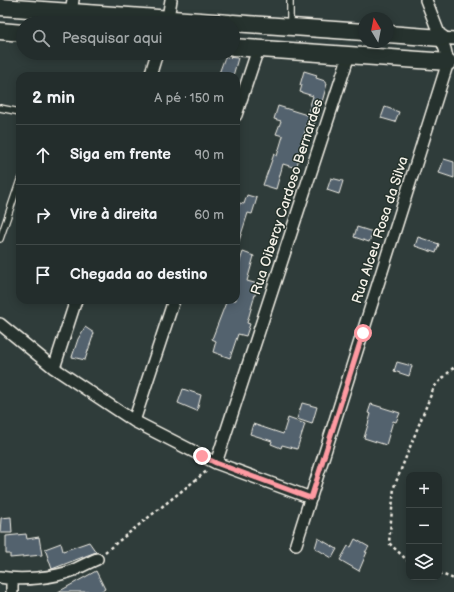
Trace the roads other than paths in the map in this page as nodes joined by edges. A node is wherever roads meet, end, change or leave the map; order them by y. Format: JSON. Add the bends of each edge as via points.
{"nodes":[{"id":1,"x":171,"y":0,"type":"edge"},
{"id":2,"x":290,"y":0,"type":"edge"},
{"id":3,"x":426,"y":0,"type":"edge"},
{"id":4,"x":72,"y":6,"type":"edge"},
{"id":5,"x":0,"y":7,"type":"edge"},
{"id":6,"x":136,"y":16,"type":"edge"},
{"id":7,"x":169,"y":16,"type":"edge"},
{"id":8,"x":240,"y":23,"type":"edge"},
{"id":9,"x":290,"y":27,"type":"junction"},
{"id":10,"x":0,"y":31,"type":"edge"},
{"id":11,"x":16,"y":32,"type":"edge"},
{"id":12,"x":358,"y":32,"type":"edge"},
{"id":13,"x":394,"y":34,"type":"edge"},
{"id":14,"x":448,"y":38,"type":"edge"},
{"id":15,"x":240,"y":48,"type":"edge"},
{"id":16,"x":258,"y":49,"type":"junction"},
{"id":17,"x":349,"y":55,"type":"junction"},
{"id":18,"x":155,"y":60,"type":"edge"},
{"id":19,"x":451,"y":62,"type":"edge"},
{"id":20,"x":151,"y":72,"type":"edge"},
{"id":21,"x":240,"y":103,"type":"edge"},
{"id":22,"x":0,"y":108,"type":"edge"},
{"id":23,"x":16,"y":111,"type":"edge"},
{"id":24,"x":16,"y":192,"type":"edge"},
{"id":25,"x":0,"y":239,"type":"edge"},
{"id":26,"x":75,"y":304,"type":"edge"},
{"id":27,"x":173,"y":304,"type":"edge"},
{"id":28,"x":0,"y":324,"type":"edge"},
{"id":29,"x":54,"y":368,"type":"junction"},
{"id":30,"x":134,"y":421,"type":"junction"},
{"id":31,"x":216,"y":463,"type":"junction"},
{"id":32,"x":311,"y":498,"type":"junction"},
{"id":33,"x":296,"y":544,"type":"dead end"},
{"id":34,"x":97,"y":559,"type":"road end"},
{"id":35,"x":0,"y":577,"type":"edge"},
{"id":36,"x":12,"y":579,"type":"junction"},
{"id":37,"x":12,"y":592,"type":"edge"}],
"edges":[{"from":1,"to":7,"type":"street"},
{"from":2,"to":9,"type":"lane"},
{"from":3,"to":14,"type":"street"},
{"from":4,"to":5,"type":"street"},
{"from":4,"to":6,"type":"street"},
{"from":8,"to":9,"type":"street"},
{"from":9,"to":12,"type":"street"},
{"from":10,"to":11,"type":"street"},
{"from":13,"to":14,"type":"street"},
{"from":14,"to":19,"type":"street"},
{"from":15,"to":16,"type":"street"},
{"from":16,"to":17,"type":"street"},
{"from":16,"to":21,"type":"street"},
{"from":17,"to":19,"type":"street"},
{"from":17,"to":31,"type":"street","name":"Rua Oibercy Cardoso Bernardes"},
{"from":18,"to":20,"type":"street"},
{"from":19,"to":32,"type":"street","name":"Rua Alceu Rosa da Silva"},
{"from":22,"to":23,"type":"lane"},
{"from":24,"to":25,"type":"lane"},
{"from":26,"to":29,"type":"street"},
{"from":27,"to":30,"type":"street"},
{"from":28,"to":29,"type":"street"},
{"from":29,"to":30,"type":"street"},
{"from":30,"to":31,"type":"street"},
{"from":31,"to":32,"type":"street"},
{"from":32,"to":33,"type":"street","name":"Rua Alceu Rosa da Silva"},
{"from":34,"to":36,"type":"street","via":[[73,570],[42,578]]},
{"from":35,"to":36,"type":"street"},
{"from":36,"to":37,"type":"street"}]}
